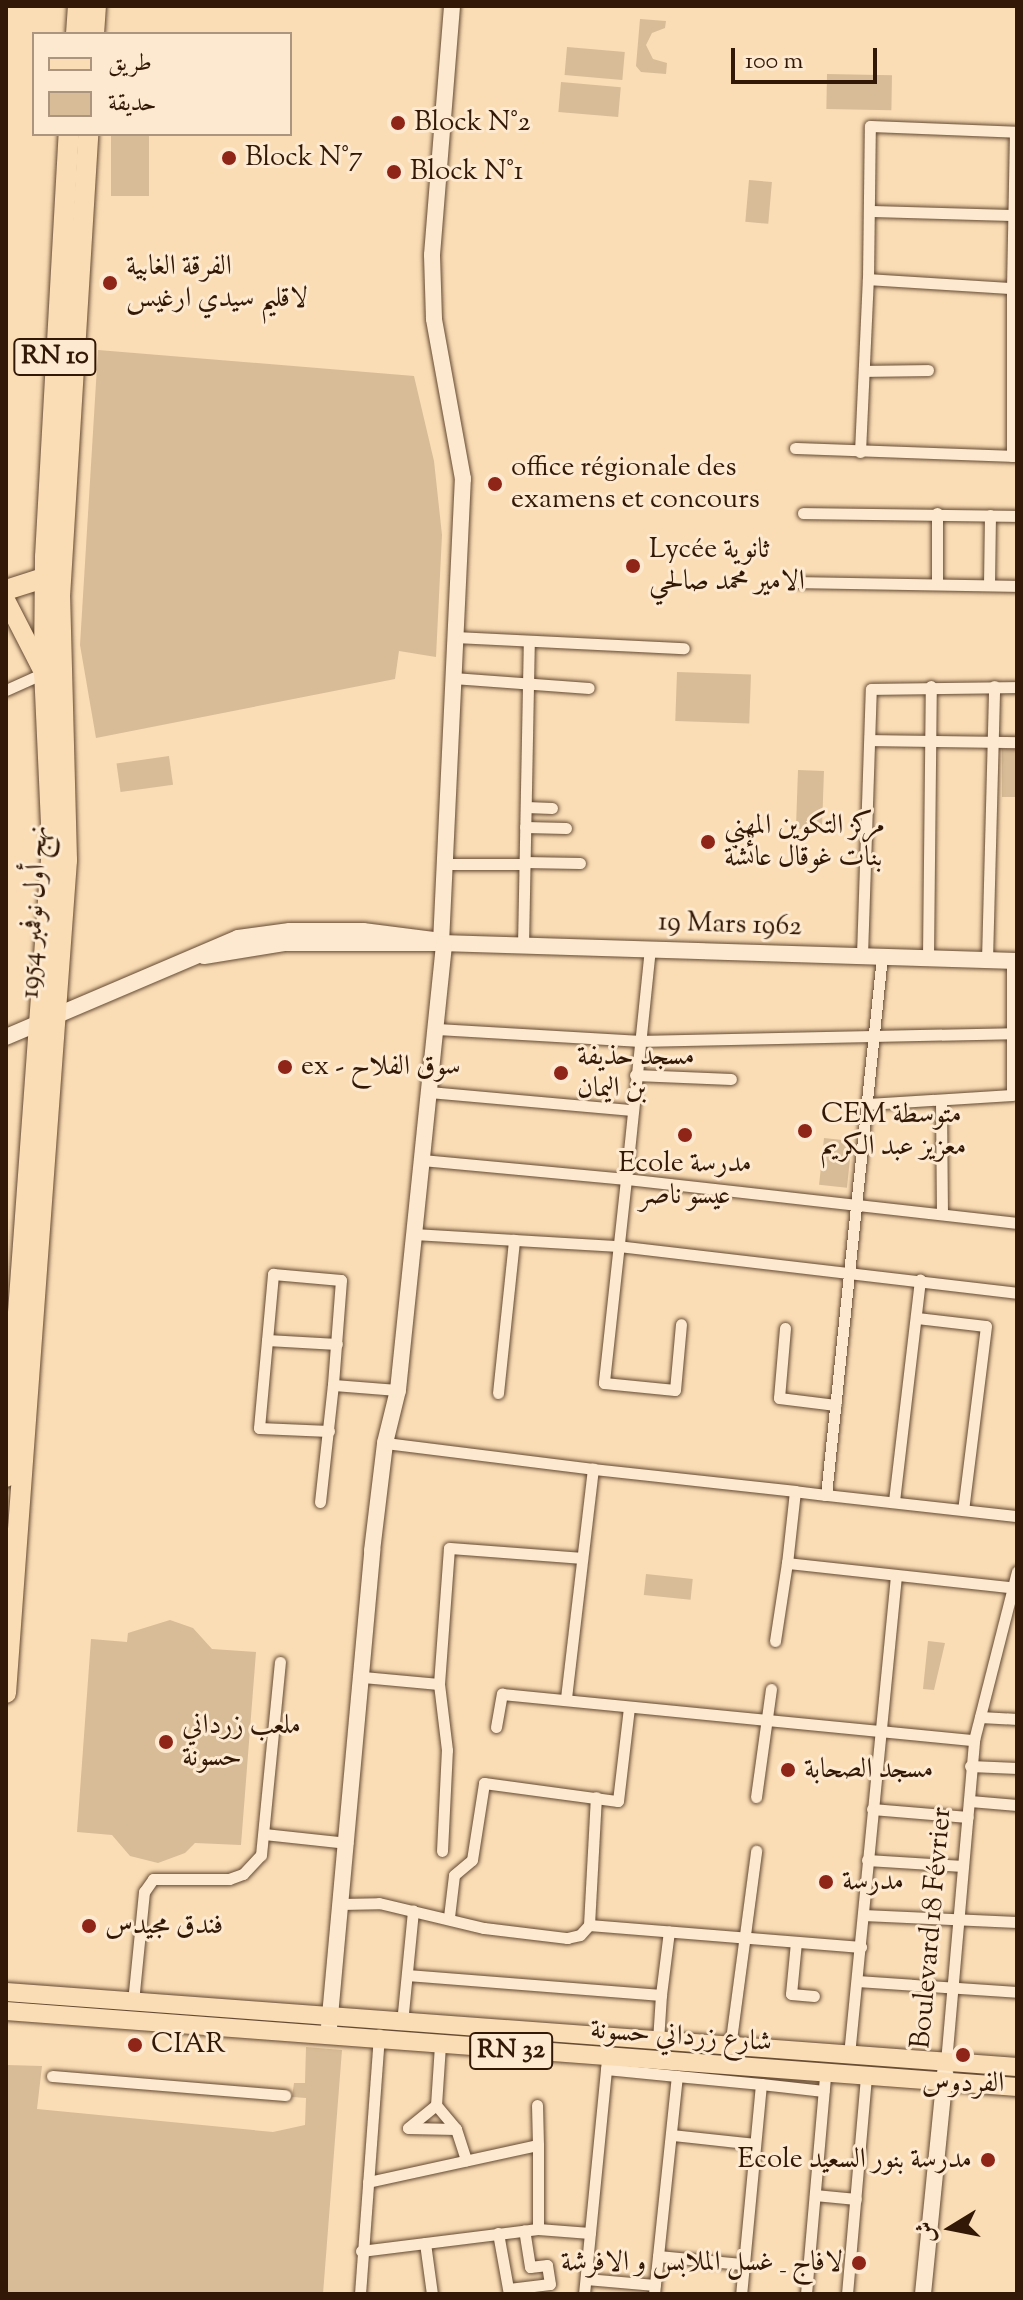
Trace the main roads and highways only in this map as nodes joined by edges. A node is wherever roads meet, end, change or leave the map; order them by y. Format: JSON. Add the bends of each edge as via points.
{"nodes":[{"id":1,"x":78,"y":6,"type":"edge"},
{"id":2,"x":96,"y":6,"type":"edge"},
{"id":3,"x":76,"y":32,"type":"edge"},
{"id":4,"x":94,"y":32,"type":"edge"},
{"id":5,"x":69,"y":136,"type":"edge"},
{"id":6,"x":88,"y":136,"type":"edge"},
{"id":7,"x":54,"y":562,"type":"junction"},
{"id":8,"x":44,"y":580,"type":"junction"},
{"id":9,"x":9,"y":592,"type":"edge"},
{"id":10,"x":44,"y":673,"type":"junction"},
{"id":11,"x":61,"y":693,"type":"junction"},
{"id":12,"x":49,"y":1020,"type":"junction"},
{"id":13,"x":34,"y":1212,"type":"junction"},
{"id":14,"x":13,"y":1324,"type":"edge"},
{"id":15,"x":12,"y":1469,"type":"edge"},
{"id":16,"x":6,"y":1693,"type":"edge"},
{"id":17,"x":6,"y":1992,"type":"edge"},
{"id":18,"x":133,"y":2002,"type":"junction"},
{"id":19,"x":6,"y":2011,"type":"edge"},
{"id":20,"x":130,"y":2021,"type":"junction"},
{"id":21,"x":329,"y":2027,"type":"junction"},
{"id":22,"x":380,"y":2031,"type":"junction"},
{"id":23,"x":729,"y":2046,"type":"junction"},
{"id":24,"x":854,"y":2056,"type":"junction"},
{"id":25,"x":1017,"y":2067,"type":"edge"},
{"id":26,"x":726,"y":2068,"type":"junction"},
{"id":27,"x":862,"y":2078,"type":"junction"},
{"id":28,"x":1017,"y":2087,"type":"edge"}],
"edges":[{"from":1,"to":3,"type":"highway"},
{"from":2,"to":4,"type":"highway"},
{"from":5,"to":7,"type":"highway","name":"نهج أول نوفمبر 1954","number":"RN 10"},
{"from":6,"to":7,"type":"highway","name":"نهج أول نوفمبر 1954","number":"RN 10"},
{"from":7,"to":8,"type":"highway"},
{"from":7,"to":9,"type":"highway"},
{"from":7,"to":11,"type":"highway","name":"نهج أول نوفمبر 1954","number":"RN 10"},
{"from":8,"to":9,"type":"highway"},
{"from":8,"to":10,"type":"highway","name":"نهج أول نوفمبر 1954","number":"RN 10"},
{"from":9,"to":10,"type":"main road"},
{"from":10,"to":11,"type":"main road"},
{"from":10,"to":12,"type":"highway","name":"نهج أول نوفمبر 1954","number":"RN 10","via":[[52,846]]},
{"from":11,"to":12,"type":"highway","name":"نهج أول نوفمبر 1954","number":"RN 10","via":[[69,836]]},
{"from":12,"to":13,"type":"highway","name":"نهج أول نوفمبر 1954","number":"RN 10"},
{"from":13,"to":14,"type":"highway","name":"نهج أول نوفمبر 1954","number":"RN 10"},
{"from":13,"to":15,"type":"highway","name":"نهج أول نوفمبر 1954","number":"RN 10"},
{"from":14,"to":15,"type":"highway","name":"نهج أول نوفمبر 1954","number":"RN 10"},
{"from":15,"to":16,"type":"highway","name":"نهج أول نوفمبر 1954","number":"RN 10"},
{"from":17,"to":18,"type":"main road","name":"شارع زرداني حسونة","number":"RN 32"},
{"from":18,"to":20,"type":"main road"},
{"from":18,"to":21,"type":"main road","name":"شارع زرداني حسونة","number":"RN 32"},
{"from":19,"to":20,"type":"main road","name":"شارع زرداني حسونة","number":"RN 32"},
{"from":20,"to":21,"type":"main road","name":"شارع زرداني حسونة","number":"RN 32"},
{"from":21,"to":22,"type":"main road","name":"شارع زرداني حسونة","number":"RN 32"},
{"from":22,"to":23,"type":"main road","name":"شارع زرداني حسونة","number":"RN 32","via":[[402,2023]]},
{"from":22,"to":26,"type":"main road","name":"شارع زرداني حسونة","number":"RN 32","via":[[440,2045],[606,2064]]},
{"from":23,"to":24,"type":"main road","name":"شارع زرداني حسونة","number":"RN 32"},
{"from":23,"to":26,"type":"main road"},
{"from":24,"to":25,"type":"main road","name":"شارع زرداني حسونة","number":"RN 32"},
{"from":24,"to":27,"type":"main road"},
{"from":26,"to":27,"type":"main road","name":"شارع زرداني حسونة","number":"RN 32","via":[[825,2083]]},
{"from":27,"to":28,"type":"main road","name":"شارع زرداني حسونة","number":"RN 32"}]}
